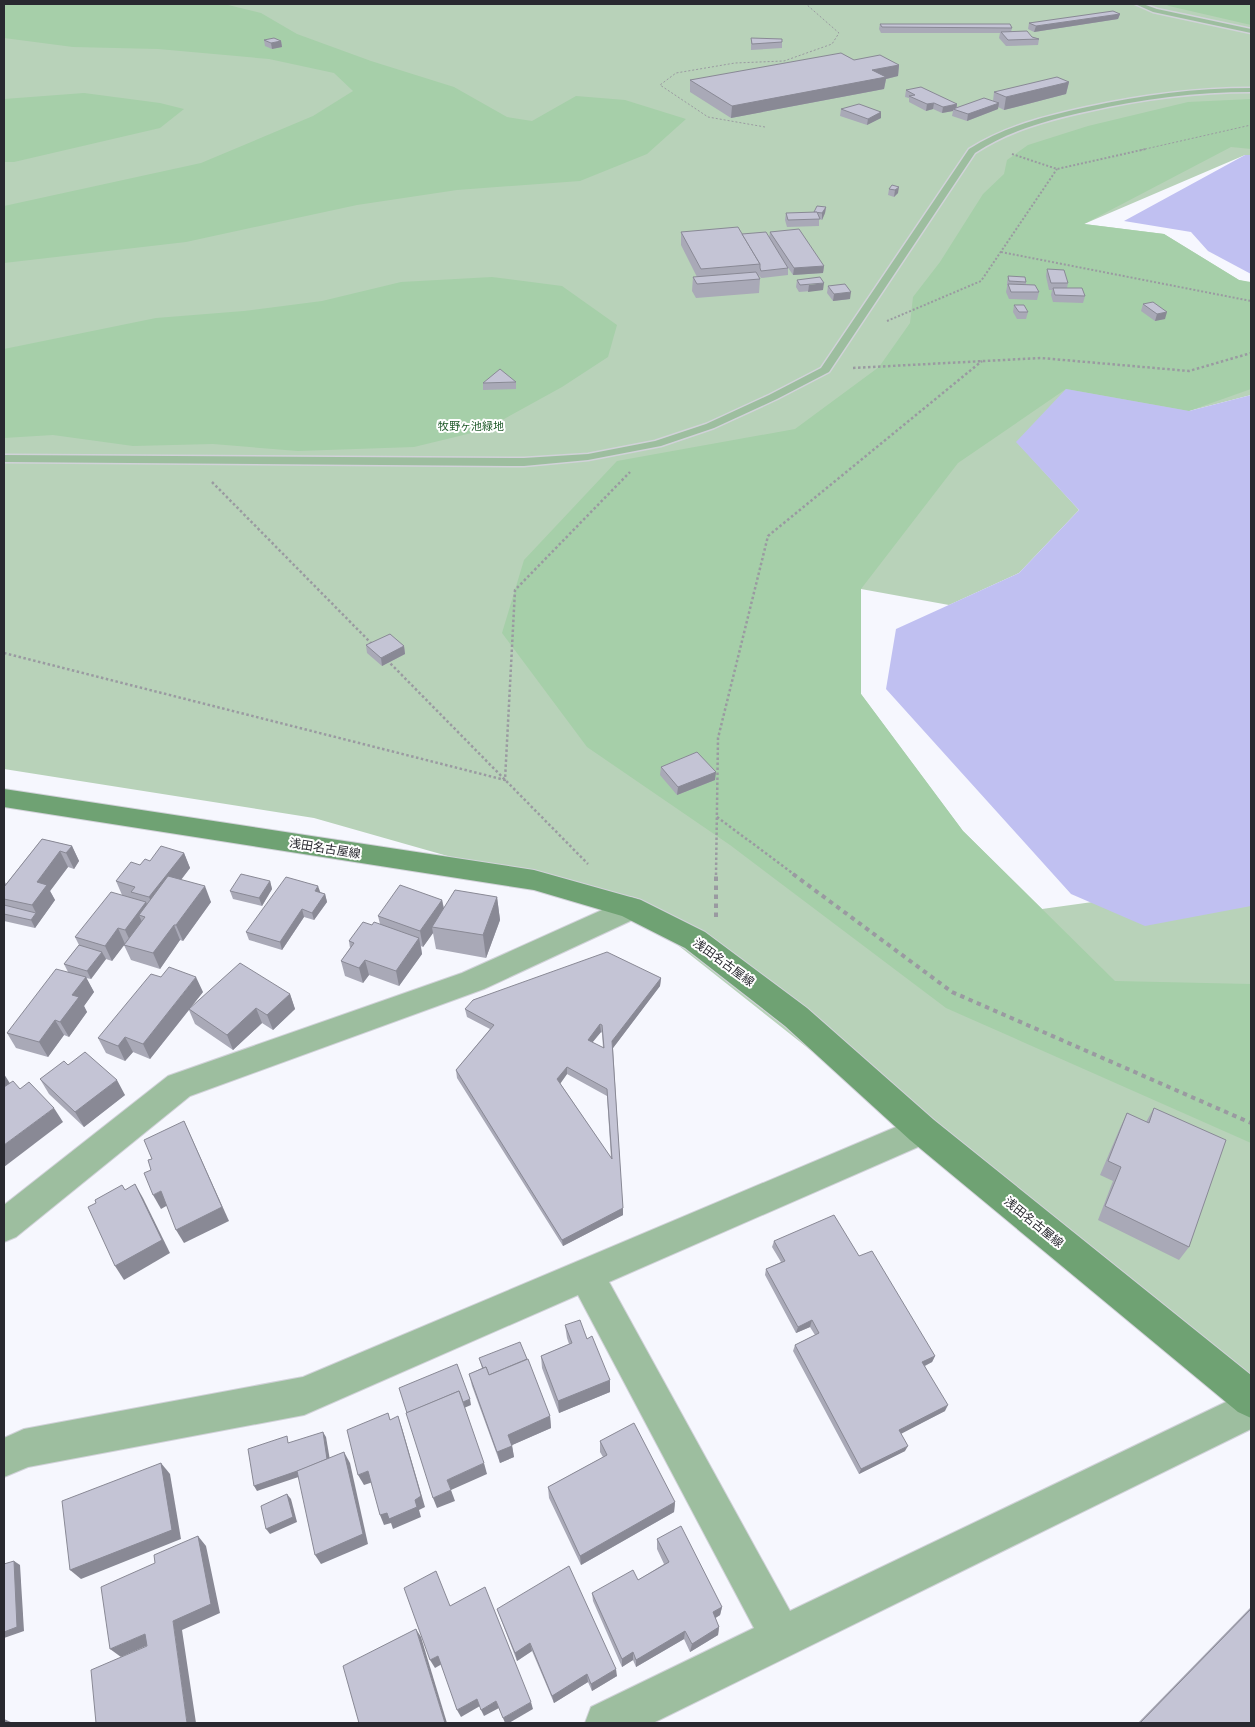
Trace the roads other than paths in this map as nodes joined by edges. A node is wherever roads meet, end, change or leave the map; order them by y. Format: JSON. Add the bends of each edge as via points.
{"nodes":[{"id":1,"x":1138,"y":4,"type":"edge"},
{"id":2,"x":1251,"y":31,"type":"edge"},
{"id":3,"x":1251,"y":90,"type":"edge"},
{"id":4,"x":4,"y":459,"type":"edge"},
{"id":5,"x":4,"y":798,"type":"edge"},
{"id":6,"x":631,"y":908,"type":"junction"},
{"id":7,"x":922,"y":1130,"type":"junction"},
{"id":8,"x":4,"y":1226,"type":"edge"},
{"id":9,"x":586,"y":1274,"type":"junction"},
{"id":10,"x":1251,"y":1399,"type":"edge"},
{"id":11,"x":1251,"y":1409,"type":"edge"},
{"id":12,"x":4,"y":1458,"type":"edge"},
{"id":13,"x":780,"y":1637,"type":"junction"},
{"id":14,"x":607,"y":1723,"type":"edge"}],
"edges":[{"from":1,"to":2,"type":"lane","via":[[1155,11]]},
{"from":3,"to":4,"type":"lane","via":[[1177,92],[1133,99],[1023,124],[992,137],[972,151],[825,370],[710,426],[656,444],[588,457],[524,462]]},
{"from":5,"to":6,"type":"main road","name":"浅田名古屋線","via":[[534,880]]},
{"from":6,"to":7,"type":"main road","name":"浅田名古屋線","via":[[695,940],[796,1016]]},
{"from":6,"to":8,"type":"street","via":[[473,980],[180,1086]]},
{"from":7,"to":9,"type":"street"},
{"from":7,"to":10,"type":"main road","name":"浅田名古屋線"},
{"from":9,"to":12,"type":"street","via":[[304,1396],[24,1448]]},
{"from":9,"to":13,"type":"street"},
{"from":11,"to":13,"type":"street"},
{"from":13,"to":14,"type":"street"}]}
